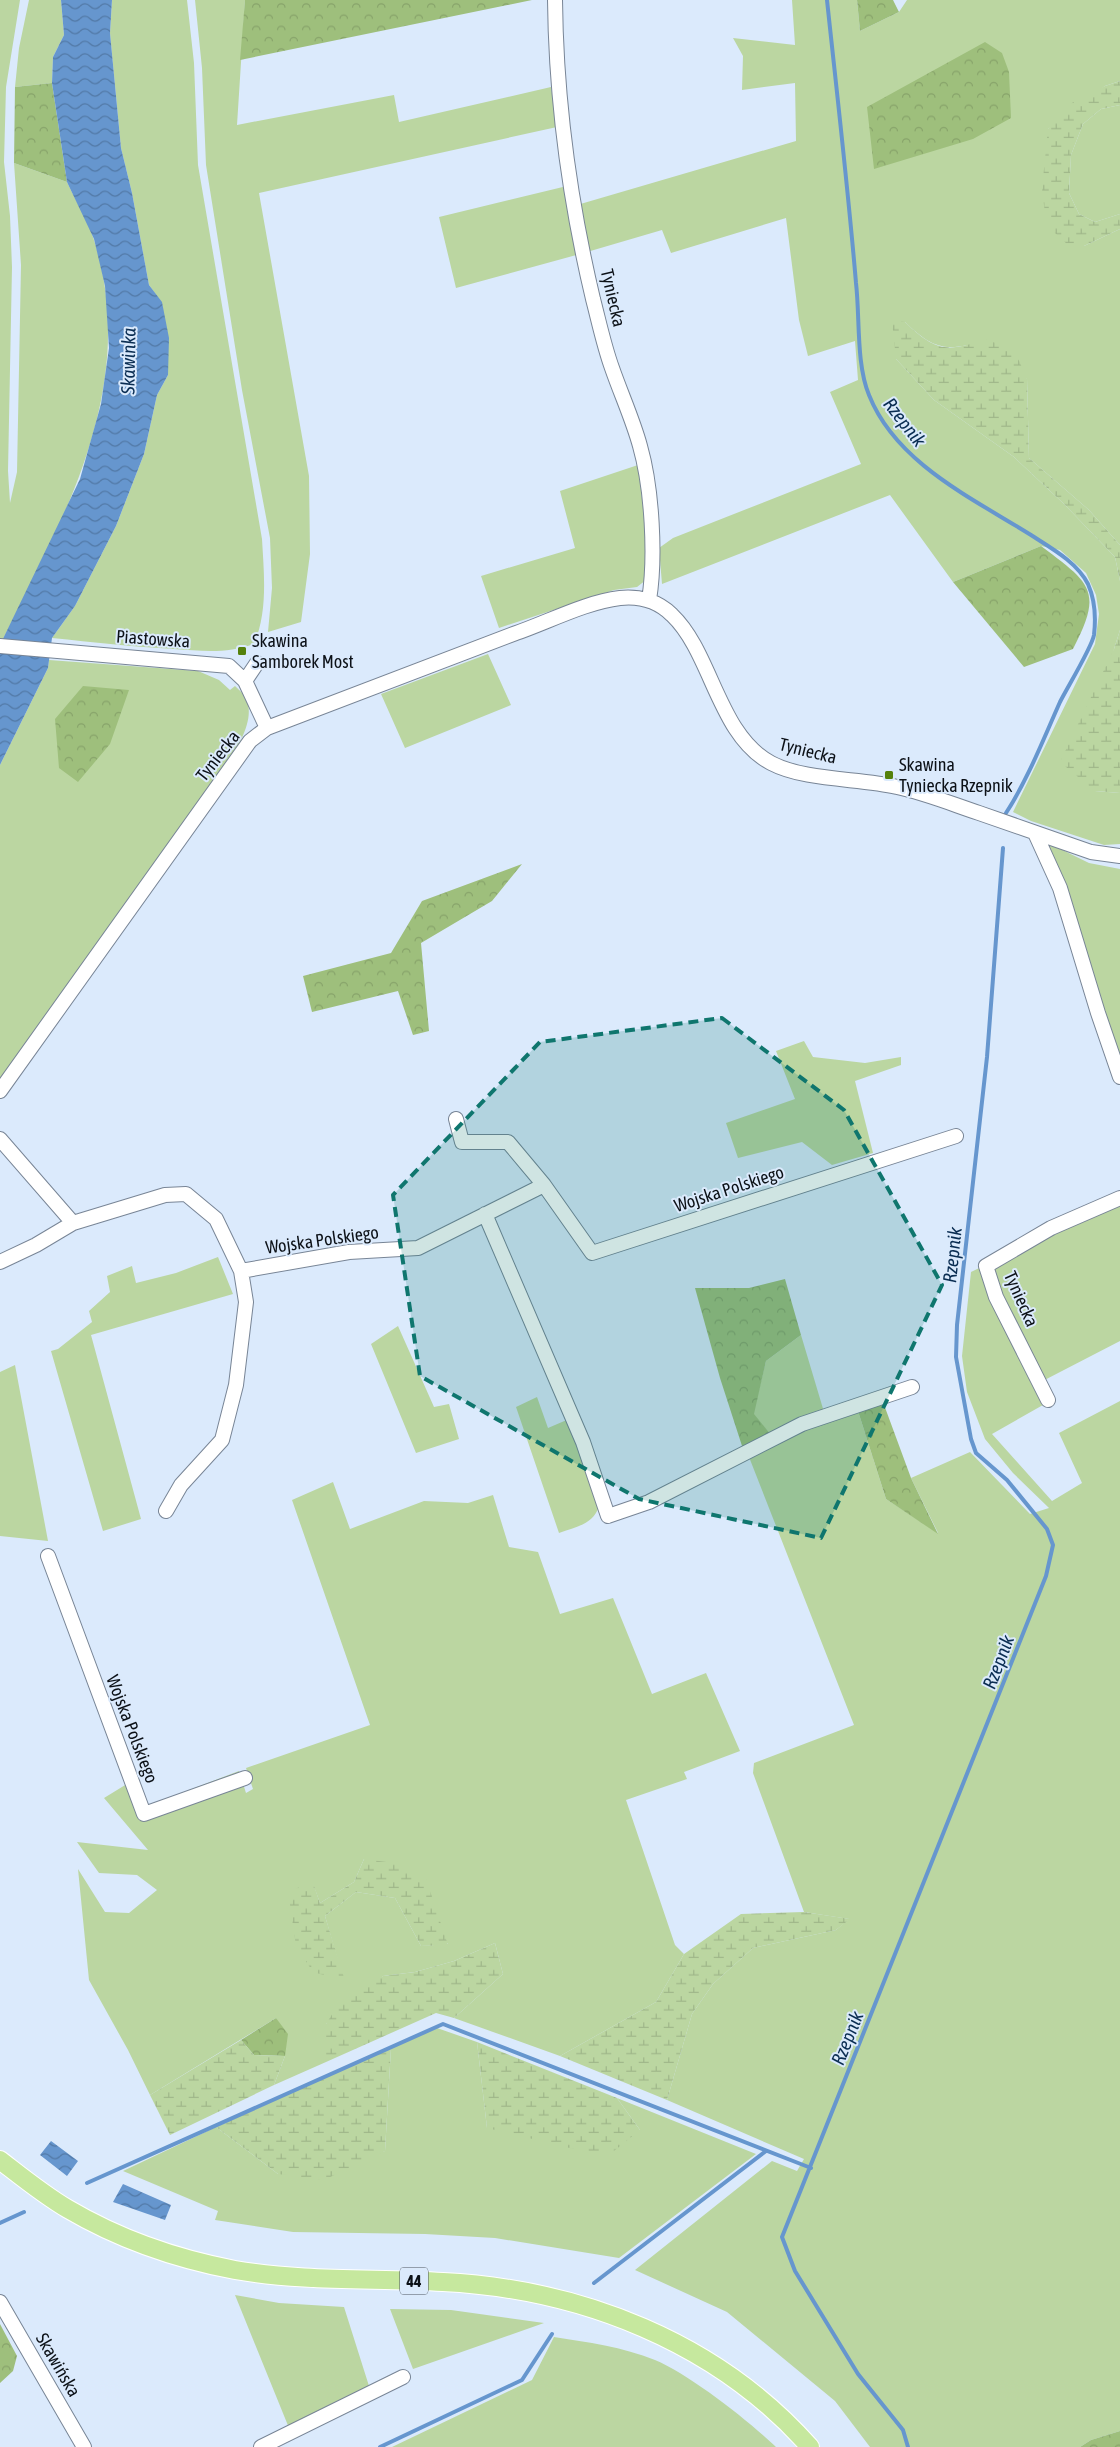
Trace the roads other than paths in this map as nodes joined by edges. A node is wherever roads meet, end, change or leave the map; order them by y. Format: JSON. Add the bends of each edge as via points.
{"nodes":[{"id":1,"x":555,"y":0,"type":"edge"},
{"id":2,"x":649,"y":600,"type":"junction"},
{"id":3,"x":0,"y":646,"type":"edge"},
{"id":4,"x":258,"y":662,"type":"dead end"},
{"id":5,"x":245,"y":681,"type":"junction"},
{"id":6,"x":267,"y":728,"type":"junction"},
{"id":7,"x":1035,"y":833,"type":"junction"},
{"id":8,"x":1120,"y":856,"type":"edge"},
{"id":9,"x":1120,"y":1077,"type":"edge"},
{"id":10,"x":0,"y":1091,"type":"edge"},
{"id":11,"x":456,"y":1119,"type":"dead end"},
{"id":12,"x":956,"y":1136,"type":"dead end"},
{"id":13,"x":0,"y":1140,"type":"edge"},
{"id":14,"x":544,"y":1185,"type":"junction"},
{"id":15,"x":1120,"y":1198,"type":"edge"},
{"id":16,"x":485,"y":1214,"type":"junction"},
{"id":17,"x":73,"y":1223,"type":"junction"},
{"id":18,"x":0,"y":1262,"type":"edge"},
{"id":19,"x":241,"y":1271,"type":"junction"},
{"id":20,"x":912,"y":1387,"type":"dead end"},
{"id":21,"x":1048,"y":1400,"type":"dead end"},
{"id":22,"x":166,"y":1511,"type":"dead end"},
{"id":23,"x":48,"y":1556,"type":"dead end"},
{"id":24,"x":245,"y":1778,"type":"dead end"},
{"id":25,"x":0,"y":2160,"type":"edge"},
{"id":26,"x":0,"y":2302,"type":"edge"},
{"id":27,"x":403,"y":2377,"type":"dead end"},
{"id":28,"x":84,"y":2447,"type":"edge"},
{"id":29,"x":261,"y":2447,"type":"edge"},
{"id":30,"x":810,"y":2447,"type":"edge"}],
"edges":[{"from":1,"to":2,"type":"street","name":"Tyniecka","via":[[555,56],[573,201],[606,348],[644,464],[651,538]]},
{"from":2,"to":6,"type":"street","name":"Tyniecka","via":[[620,598],[590,606]]},
{"from":2,"to":7,"type":"street","name":"Tyniecka","via":[[675,617],[735,727],[758,754],[772,764],[826,777],[898,787]]},
{"from":3,"to":5,"type":"street","name":"Piastowska","via":[[220,664],[234,670]]},
{"from":4,"to":5,"type":"street"},
{"from":5,"to":6,"type":"street","name":"Piastowska"},
{"from":6,"to":10,"type":"street","name":"Tyniecka","via":[[250,741],[233,764]]},
{"from":7,"to":8,"type":"street","name":"Tyniecka","via":[[1091,852]]},
{"from":7,"to":9,"type":"street","via":[[1060,888]]},
{"from":11,"to":14,"type":"street","name":"Wojska Polskiego","via":[[462,1142],[508,1142]]},
{"from":12,"to":14,"type":"street","name":"Wojska Polskiego","via":[[592,1253]]},
{"from":13,"to":17,"type":"street"},
{"from":14,"to":16,"type":"street","name":"Wojska Polskiego"},
{"from":15,"to":21,"type":"street","name":"Tyniecka","via":[[1051,1228],[986,1266],[996,1297]]},
{"from":16,"to":19,"type":"street","name":"Wojska Polskiego","via":[[418,1248],[349,1252]]},
{"from":16,"to":20,"type":"street","via":[[583,1442],[608,1516],[649,1502],[802,1424]]},
{"from":17,"to":18,"type":"street"},
{"from":17,"to":19,"type":"street","via":[[164,1195],[186,1194],[216,1219]]},
{"from":19,"to":22,"type":"street","via":[[246,1302],[236,1385],[222,1440],[181,1485]]},
{"from":23,"to":24,"type":"street","name":"Wojska Polskiego","via":[[144,1814]]},
{"from":25,"to":30,"type":"main road","number":"44","via":[[45,2194],[94,2223],[144,2245],[203,2263],[304,2278],[442,2282],[508,2288],[569,2300],[619,2317],[675,2342],[740,2383]]},
{"from":26,"to":28,"type":"street","name":"Skawińska"},
{"from":27,"to":29,"type":"street"}]}
